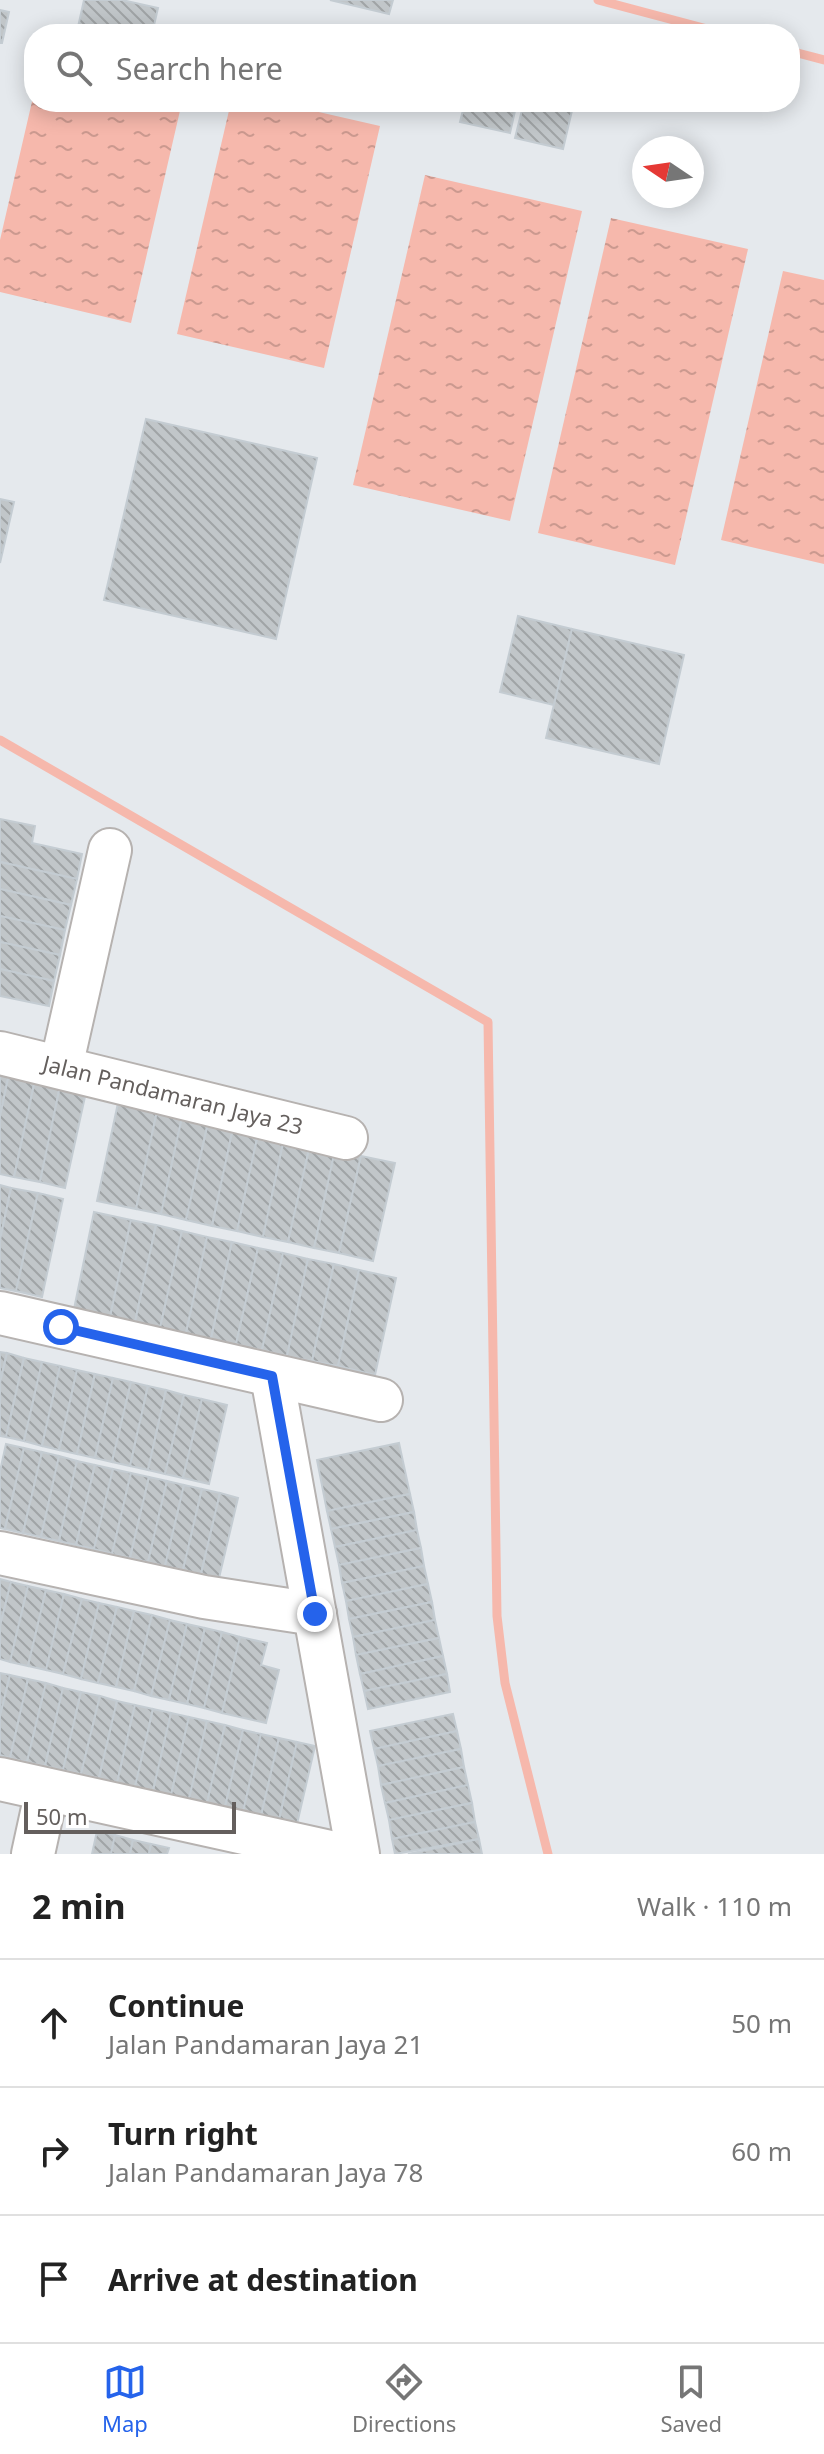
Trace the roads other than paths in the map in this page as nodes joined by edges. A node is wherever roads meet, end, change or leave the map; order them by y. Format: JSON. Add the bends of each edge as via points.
{"nodes":[{"id":1,"x":110,"y":850,"type":"dead end"},
{"id":2,"x":0,"y":1053,"type":"edge"},
{"id":3,"x":61,"y":1067,"type":"junction"},
{"id":4,"x":346,"y":1138,"type":"dead end"},
{"id":5,"x":0,"y":1313,"type":"edge"},
{"id":6,"x":272,"y":1376,"type":"junction"},
{"id":7,"x":381,"y":1400,"type":"dead end"},
{"id":8,"x":0,"y":1553,"type":"edge"},
{"id":9,"x":315,"y":1614,"type":"junction"},
{"id":10,"x":0,"y":1779,"type":"edge"},
{"id":11,"x":47,"y":1790,"type":"junction"},
{"id":12,"x":33,"y":1854,"type":"edge"},
{"id":13,"x":339,"y":1854,"type":"edge"},
{"id":14,"x":358,"y":1854,"type":"edge"}],
"edges":[{"from":1,"to":3,"type":"street"},
{"from":2,"to":3,"type":"street","name":"Jalan Pandamaran Jaya 23"},
{"from":3,"to":4,"type":"street","name":"Jalan Pandamaran Jaya 23"},
{"from":5,"to":6,"type":"street"},
{"from":6,"to":7,"type":"street"},
{"from":6,"to":9,"type":"street"},
{"from":8,"to":9,"type":"street","via":[[204,1597]]},
{"from":9,"to":14,"type":"street"},
{"from":10,"to":11,"type":"street"},
{"from":11,"to":12,"type":"street"},
{"from":11,"to":13,"type":"street"}]}
